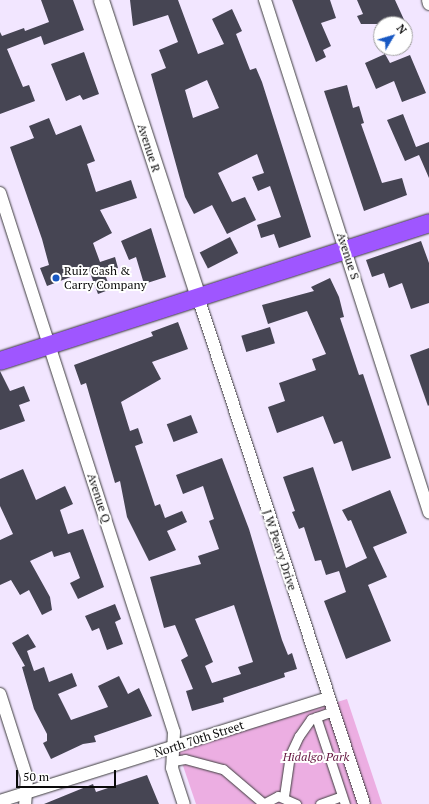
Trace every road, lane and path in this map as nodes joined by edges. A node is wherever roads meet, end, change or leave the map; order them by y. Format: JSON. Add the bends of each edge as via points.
{"nodes":[{"id":1,"x":101,"y":0,"type":"edge"},
{"id":2,"x":265,"y":0,"type":"edge"},
{"id":3,"x":428,"y":0,"type":"edge"},
{"id":4,"x":429,"y":4,"type":"edge"},
{"id":5,"x":0,"y":193,"type":"edge"},
{"id":6,"x":429,"y":223,"type":"edge"},
{"id":7,"x":346,"y":249,"type":"junction"},
{"id":8,"x":198,"y":296,"type":"junction"},
{"id":9,"x":50,"y":344,"type":"junction"},
{"id":10,"x":0,"y":361,"type":"edge"},
{"id":11,"x":429,"y":512,"type":"edge"},
{"id":12,"x":0,"y":694,"type":"edge"},
{"id":13,"x":328,"y":698,"type":"junction"},
{"id":14,"x":333,"y":711,"type":"junction"},
{"id":15,"x":316,"y":717,"type":"junction"},
{"id":16,"x":174,"y":747,"type":"junction"},
{"id":17,"x":173,"y":761,"type":"junction"},
{"id":18,"x":284,"y":796,"type":"junction"},
{"id":19,"x":25,"y":799,"type":"edge"},
{"id":20,"x":344,"y":800,"type":"edge"},
{"id":21,"x":0,"y":801,"type":"edge"},
{"id":22,"x":184,"y":804,"type":"edge"},
{"id":23,"x":263,"y":804,"type":"edge"},
{"id":24,"x":296,"y":804,"type":"edge"},
{"id":25,"x":320,"y":804,"type":"edge"},
{"id":26,"x":364,"y":804,"type":"edge"}],
"edges":[{"from":1,"to":8,"type":"street","name":"Avenue R"},
{"from":2,"to":7,"type":"street","name":"Avenue S"},
{"from":3,"to":4,"type":"street"},
{"from":5,"to":9,"type":"street","name":"Avenue Q"},
{"from":6,"to":7,"type":"main road"},
{"from":7,"to":8,"type":"main road"},
{"from":7,"to":11,"type":"street","name":"Avenue S"},
{"from":8,"to":9,"type":"main road"},
{"from":8,"to":13,"type":"street","name":"J W Peavy Drive"},
{"from":9,"to":10,"type":"main road"},
{"from":9,"to":16,"type":"street","name":"Avenue Q","via":[[174,732]]},
{"from":12,"to":19,"type":"street","via":[[27,778]]},
{"from":13,"to":14,"type":"street","name":"J W Peavy Drive"},
{"from":13,"to":16,"type":"street","name":"North 70th Street"},
{"from":14,"to":15,"type":"street"},
{"from":14,"to":26,"type":"street","name":"J W Peavy Drive"},
{"from":15,"to":18,"type":"street","via":[[311,719],[296,742]]},
{"from":15,"to":20,"type":"street"},
{"from":16,"to":17,"type":"street","name":"Avenue Q"},
{"from":16,"to":19,"type":"street","name":"North 70th Street"},
{"from":17,"to":22,"type":"street","name":"Avenue Q"},
{"from":17,"to":23,"type":"street","via":[[185,759],[223,769]]},
{"from":18,"to":23,"type":"street","via":[[272,797]]},
{"from":18,"to":24,"type":"street"},
{"from":19,"to":21,"type":"street","name":"North 70th Street"},
{"from":20,"to":25,"type":"street"}]}
